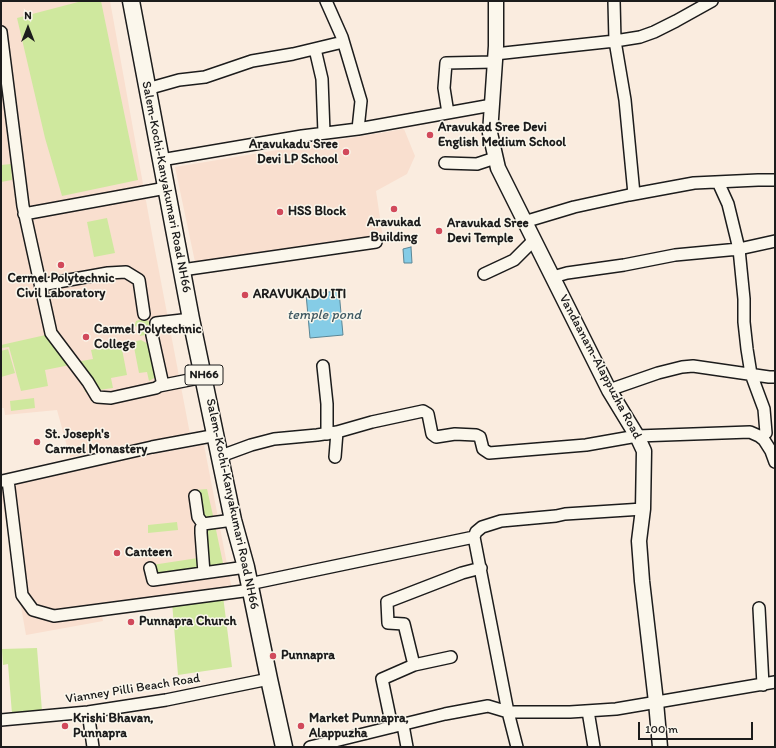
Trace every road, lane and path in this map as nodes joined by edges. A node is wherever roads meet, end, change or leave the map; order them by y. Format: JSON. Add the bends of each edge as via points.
{"nodes":[{"id":1,"x":131,"y":1,"type":"edge"},
{"id":2,"x":326,"y":1,"type":"edge"},
{"id":3,"x":496,"y":1,"type":"edge"},
{"id":4,"x":614,"y":1,"type":"edge"},
{"id":5,"x":712,"y":1,"type":"edge"},
{"id":6,"x":1,"y":32,"type":"edge"},
{"id":7,"x":615,"y":41,"type":"junction"},
{"id":8,"x":343,"y":42,"type":"junction"},
{"id":9,"x":315,"y":49,"type":"junction"},
{"id":10,"x":495,"y":58,"type":"junction"},
{"id":11,"x":147,"y":89,"type":"junction"},
{"id":12,"x":492,"y":105,"type":"junction"},
{"id":13,"x":448,"y":113,"type":"junction"},
{"id":14,"x":358,"y":129,"type":"junction"},
{"id":15,"x":324,"y":133,"type":"junction"},
{"id":16,"x":495,"y":158,"type":"junction"},
{"id":17,"x":161,"y":160,"type":"junction"},
{"id":18,"x":444,"y":163,"type":"dead end"},
{"id":19,"x":775,"y":180,"type":"edge"},
{"id":20,"x":718,"y":182,"type":"junction"},
{"id":21,"x":166,"y":188,"type":"junction"},
{"id":22,"x":634,"y":194,"type":"junction"},
{"id":23,"x":24,"y":214,"type":"junction"},
{"id":24,"x":524,"y":222,"type":"junction"},
{"id":25,"x":534,"y":240,"type":"junction"},
{"id":26,"x":775,"y":241,"type":"edge"},
{"id":27,"x":376,"y":242,"type":"dead end"},
{"id":28,"x":739,"y":249,"type":"junction"},
{"id":29,"x":182,"y":270,"type":"junction"},
{"id":30,"x":484,"y":274,"type":"dead end"},
{"id":31,"x":553,"y":277,"type":"junction"},
{"id":32,"x":41,"y":285,"type":"junction"},
{"id":33,"x":144,"y":314,"type":"dead end"},
{"id":34,"x":191,"y":319,"type":"junction"},
{"id":35,"x":156,"y":323,"type":"dead end"},
{"id":36,"x":152,"y":335,"type":"dead end"},
{"id":37,"x":323,"y":366,"type":"dead end"},
{"id":38,"x":751,"y":374,"type":"junction"},
{"id":39,"x":204,"y":377,"type":"junction"},
{"id":40,"x":775,"y":377,"type":"edge"},
{"id":41,"x":161,"y":386,"type":"junction"},
{"id":42,"x":609,"y":390,"type":"junction"},
{"id":43,"x":332,"y":433,"type":"junction"},
{"id":44,"x":771,"y":433,"type":"edge"},
{"id":45,"x":754,"y":434,"type":"junction"},
{"id":46,"x":216,"y":435,"type":"junction"},
{"id":47,"x":638,"y":436,"type":"junction"},
{"id":48,"x":221,"y":456,"type":"junction"},
{"id":49,"x":335,"y":457,"type":"dead end"},
{"id":50,"x":775,"y":462,"type":"edge"},
{"id":51,"x":4,"y":480,"type":"edge"},
{"id":52,"x":195,"y":496,"type":"dead end"},
{"id":53,"x":643,"y":509,"type":"junction"},
{"id":54,"x":233,"y":520,"type":"junction"},
{"id":55,"x":203,"y":524,"type":"junction"},
{"id":56,"x":474,"y":537,"type":"junction"},
{"id":57,"x":246,"y":567,"type":"junction"},
{"id":58,"x":150,"y":568,"type":"dead end"},
{"id":59,"x":481,"y":568,"type":"junction"},
{"id":60,"x":204,"y":573,"type":"junction"},
{"id":61,"x":250,"y":587,"type":"junction"},
{"id":62,"x":759,"y":608,"type":"dead end"},
{"id":63,"x":451,"y":656,"type":"dead end"},
{"id":64,"x":414,"y":665,"type":"junction"},
{"id":65,"x":269,"y":679,"type":"junction"},
{"id":66,"x":775,"y":682,"type":"edge"},
{"id":67,"x":763,"y":684,"type":"junction"},
{"id":68,"x":656,"y":702,"type":"junction"},
{"id":69,"x":588,"y":711,"type":"junction"},
{"id":70,"x":88,"y":712,"type":"junction"},
{"id":71,"x":508,"y":712,"type":"junction"},
{"id":72,"x":1,"y":720,"type":"edge"},
{"id":73,"x":397,"y":726,"type":"junction"},
{"id":74,"x":93,"y":747,"type":"edge"},
{"id":75,"x":284,"y":747,"type":"edge"},
{"id":76,"x":310,"y":747,"type":"edge"},
{"id":77,"x":407,"y":747,"type":"edge"},
{"id":78,"x":517,"y":747,"type":"edge"},
{"id":79,"x":594,"y":747,"type":"edge"},
{"id":80,"x":660,"y":747,"type":"edge"}],
"edges":[{"from":1,"to":11,"type":"highway","name":"Salem-Kochi-Kanyakumari Road NH66","number":"NH66"},
{"from":2,"to":8,"type":"street"},
{"from":3,"to":10,"type":"main road","name":"Vandaanam-Alappuzha Road"},
{"from":4,"to":7,"type":"street"},
{"from":5,"to":7,"type":"street","via":[[648,35]]},
{"from":6,"to":23,"type":"street"},
{"from":7,"to":10,"type":"street"},
{"from":7,"to":22,"type":"street","via":[[625,100]]},
{"from":8,"to":9,"type":"street"},
{"from":8,"to":14,"type":"street","via":[[361,101]]},
{"from":9,"to":11,"type":"street","via":[[252,61],[205,77],[179,80]]},
{"from":9,"to":15,"type":"street","via":[[322,79]]},
{"from":10,"to":12,"type":"main road","name":"Vandaanam-Alappuzha Road"},
{"from":10,"to":13,"type":"street","via":[[446,63],[444,88]]},
{"from":11,"to":17,"type":"highway","name":"Salem-Kochi-Kanyakumari Road NH66","number":"NH66"},
{"from":12,"to":13,"type":"street"},
{"from":12,"to":16,"type":"main road","name":"Vandaanam-Alappuzha Road","via":[[490,133]]},
{"from":13,"to":14,"type":"street"},
{"from":14,"to":15,"type":"street"},
{"from":15,"to":17,"type":"street"},
{"from":16,"to":18,"type":"street","via":[[477,164]]},
{"from":16,"to":24,"type":"main road","name":"Vandaanam-Alappuzha Road"},
{"from":17,"to":21,"type":"highway","name":"Salem-Kochi-Kanyakumari Road NH66","number":"NH66"},
{"from":19,"to":20,"type":"street"},
{"from":20,"to":22,"type":"street","via":[[694,183]]},
{"from":20,"to":28,"type":"street","via":[[728,204]]},
{"from":21,"to":23,"type":"street"},
{"from":21,"to":29,"type":"highway","name":"Salem-Kochi-Kanyakumari Road NH66","number":"NH66"},
{"from":22,"to":24,"type":"street","via":[[574,207]]},
{"from":23,"to":32,"type":"street"},
{"from":24,"to":25,"type":"main road","name":"Vandaanam-Alappuzha Road"},
{"from":25,"to":30,"type":"street","via":[[514,260]]},
{"from":25,"to":31,"type":"main road","name":"Vandaanam-Alappuzha Road"},
{"from":26,"to":28,"type":"street"},
{"from":27,"to":29,"type":"street"},
{"from":28,"to":31,"type":"street","via":[[675,255]]},
{"from":28,"to":38,"type":"street"},
{"from":29,"to":34,"type":"highway","name":"Salem-Kochi-Kanyakumari Road NH66","number":"NH66"},
{"from":31,"to":42,"type":"main road","name":"Vandaanam-Alappuzha Road"},
{"from":32,"to":33,"type":"street","via":[[126,272],[139,280]]},
{"from":32,"to":41,"type":"street","via":[[51,333],[97,397],[111,398]]},
{"from":34,"to":35,"type":"street"},
{"from":34,"to":39,"type":"highway","name":"Salem-Kochi-Kanyakumari Road NH66","number":"NH66"},
{"from":36,"to":41,"type":"street"},
{"from":37,"to":43,"type":"street"},
{"from":38,"to":40,"type":"street"},
{"from":38,"to":42,"type":"street","via":[[693,366],[658,373]]},
{"from":38,"to":44,"type":"street"},
{"from":39,"to":41,"type":"street"},
{"from":39,"to":46,"type":"highway","name":"Salem-Kochi-Kanyakumari Road NH66","number":"NH66"},
{"from":42,"to":47,"type":"main road","name":"Vandaanam-Alappuzha Road"},
{"from":43,"to":47,"type":"street","via":[[422,411],[428,414],[432,434],[436,437],[455,434],[476,435],[480,437],[484,449],[489,453],[586,445]]},
{"from":43,"to":48,"type":"street","via":[[274,439]]},
{"from":43,"to":49,"type":"street"},
{"from":44,"to":45,"type":"street"},
{"from":45,"to":47,"type":"street","via":[[750,432]]},
{"from":45,"to":50,"type":"street","via":[[764,440]]},
{"from":46,"to":48,"type":"highway","name":"Salem-Kochi-Kanyakumari Road NH66","number":"NH66"},
{"from":46,"to":51,"type":"street"},
{"from":47,"to":53,"type":"main road","name":"Vandaanam-Alappuzha Road","via":[[644,451]]},
{"from":48,"to":54,"type":"highway","name":"Salem-Kochi-Kanyakumari Road NH66","number":"NH66"},
{"from":51,"to":61,"type":"street","via":[[22,595],[33,610],[54,616]]},
{"from":52,"to":55,"type":"street","via":[[198,517]]},
{"from":53,"to":56,"type":"street","via":[[501,520],[479,529]]},
{"from":53,"to":68,"type":"main road","name":"Vandaanam-Alappuzha Road","via":[[639,541]]},
{"from":54,"to":55,"type":"street"},
{"from":54,"to":57,"type":"highway","name":"Salem-Kochi-Kanyakumari Road NH66","number":"NH66"},
{"from":55,"to":60,"type":"street","via":[[201,533]]},
{"from":56,"to":59,"type":"street"},
{"from":56,"to":61,"type":"street"},
{"from":57,"to":60,"type":"street"},
{"from":57,"to":61,"type":"highway","name":"Salem-Kochi-Kanyakumari Road NH66","number":"NH66"},
{"from":58,"to":60,"type":"street","via":[[153,580]]},
{"from":59,"to":64,"type":"street","via":[[462,572],[387,602],[388,623],[404,624]]},
{"from":59,"to":71,"type":"street"},
{"from":61,"to":65,"type":"highway","name":"Salem-Kochi-Kanyakumari Road NH66","number":"NH66"},
{"from":62,"to":67,"type":"street"},
{"from":63,"to":64,"type":"street"},
{"from":64,"to":73,"type":"street","via":[[382,679]]},
{"from":65,"to":70,"type":"street","name":"Vianney Pilli Beach Road","via":[[166,700]]},
{"from":65,"to":75,"type":"highway","name":"Salem-Kochi-Kanyakumari Road NH66","number":"NH66"},
{"from":66,"to":67,"type":"street"},
{"from":67,"to":68,"type":"street"},
{"from":68,"to":69,"type":"street"},
{"from":68,"to":80,"type":"main road","name":"Vandaanam-Alappuzha Road"},
{"from":69,"to":71,"type":"street"},
{"from":69,"to":79,"type":"street"},
{"from":70,"to":72,"type":"street","name":"Vianney Pilli Beach Road"},
{"from":70,"to":74,"type":"street"},
{"from":71,"to":73,"type":"street","via":[[488,706]]},
{"from":71,"to":78,"type":"street"},
{"from":73,"to":76,"type":"street"},
{"from":73,"to":77,"type":"street"}]}
